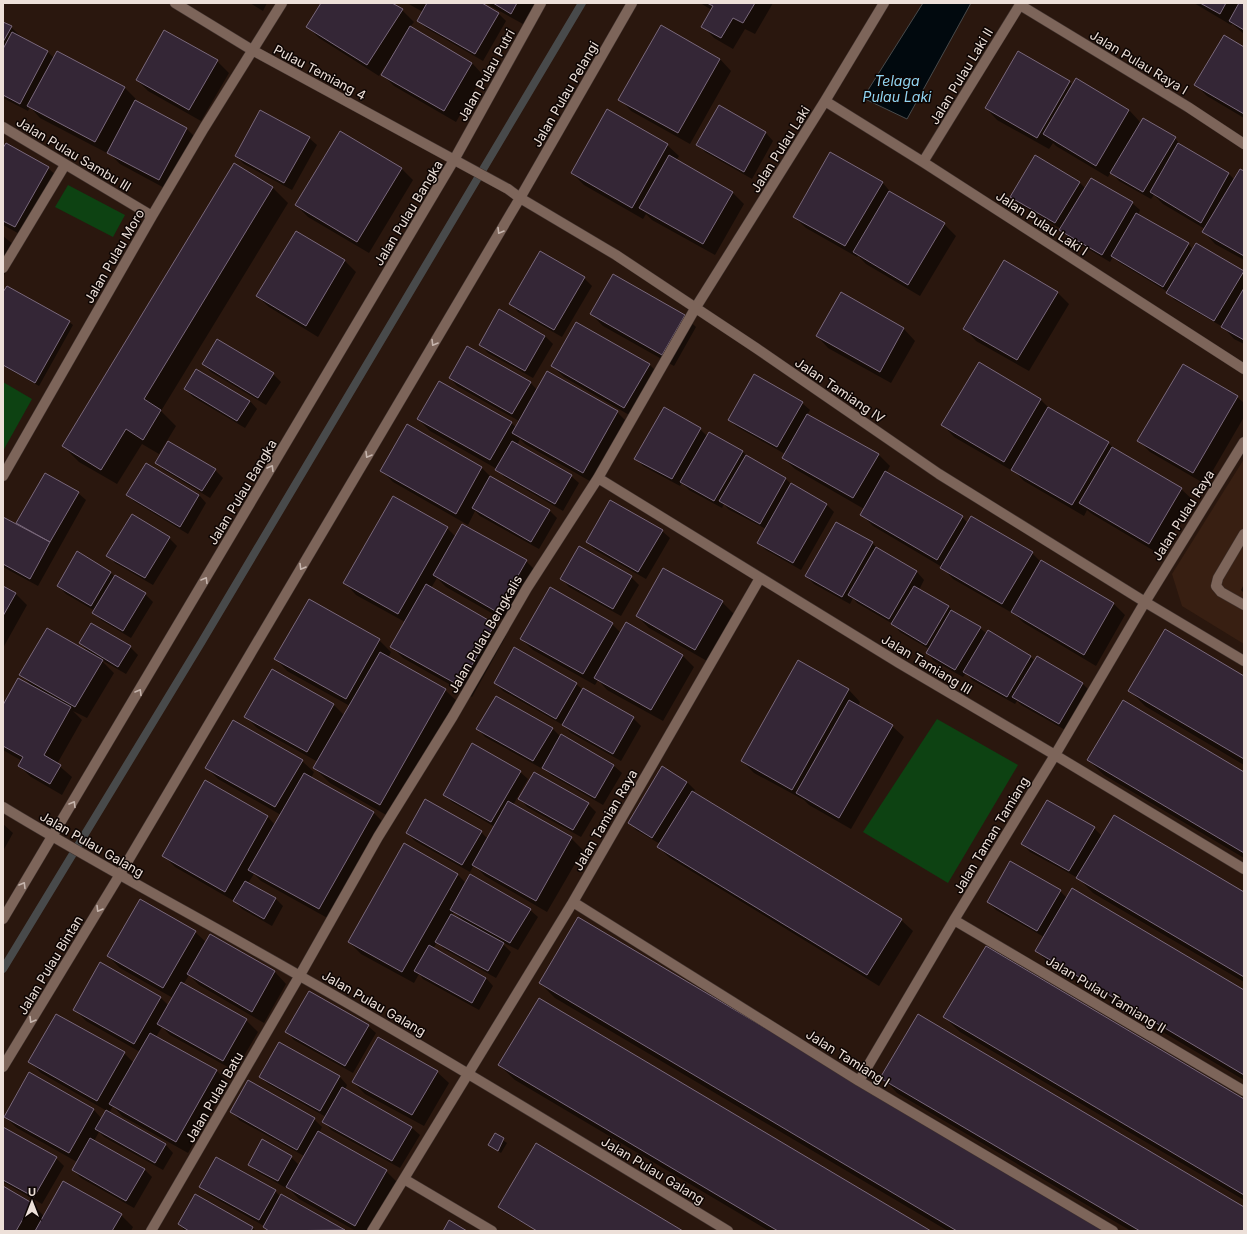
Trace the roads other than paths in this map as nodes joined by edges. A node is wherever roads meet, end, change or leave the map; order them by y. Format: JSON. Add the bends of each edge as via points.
{"nodes":[{"id":1,"x":175,"y":3,"type":"edge"},
{"id":2,"x":282,"y":3,"type":"edge"},
{"id":3,"x":541,"y":3,"type":"edge"},
{"id":4,"x":632,"y":3,"type":"edge"},
{"id":5,"x":884,"y":3,"type":"edge"},
{"id":6,"x":1020,"y":4,"type":"edge"},
{"id":7,"x":252,"y":50,"type":"junction"},
{"id":8,"x":824,"y":101,"type":"junction"},
{"id":9,"x":3,"y":127,"type":"edge"},
{"id":10,"x":1244,"y":144,"type":"edge"},
{"id":11,"x":454,"y":160,"type":"junction"},
{"id":12,"x":923,"y":162,"type":"junction"},
{"id":13,"x":65,"y":165,"type":"junction"},
{"id":14,"x":508,"y":189,"type":"joint"},
{"id":15,"x":520,"y":198,"type":"junction"},
{"id":16,"x":152,"y":216,"type":"junction"},
{"id":17,"x":3,"y":268,"type":"edge"},
{"id":18,"x":696,"y":307,"type":"junction"},
{"id":19,"x":1244,"y":369,"type":"edge"},
{"id":20,"x":1244,"y":442,"type":"edge"},
{"id":21,"x":3,"y":476,"type":"edge"},
{"id":22,"x":598,"y":478,"type":"junction"},
{"id":23,"x":1244,"y":534,"type":"edge"},
{"id":24,"x":760,"y":578,"type":"junction"},
{"id":25,"x":1145,"y":602,"type":"junction"},
{"id":26,"x":1244,"y":605,"type":"edge"},
{"id":27,"x":1244,"y":661,"type":"edge"},
{"id":28,"x":1055,"y":755,"type":"junction"},
{"id":29,"x":3,"y":807,"type":"edge"},
{"id":30,"x":53,"y":837,"type":"junction"},
{"id":31,"x":1244,"y":869,"type":"edge"},
{"id":32,"x":119,"y":876,"type":"junction"},
{"id":33,"x":572,"y":902,"type":"junction"},
{"id":34,"x":3,"y":919,"type":"edge"},
{"id":35,"x":954,"y":920,"type":"junction"},
{"id":36,"x":300,"y":975,"type":"junction"},
{"id":37,"x":3,"y":1067,"type":"edge"},
{"id":38,"x":469,"y":1073,"type":"junction"},
{"id":39,"x":859,"y":1081,"type":"junction"},
{"id":40,"x":1244,"y":1091,"type":"edge"},
{"id":41,"x":404,"y":1179,"type":"junction"},
{"id":42,"x":150,"y":1231,"type":"edge"},
{"id":43,"x":372,"y":1231,"type":"edge"},
{"id":44,"x":492,"y":1231,"type":"edge"},
{"id":45,"x":728,"y":1231,"type":"edge"},
{"id":46,"x":1113,"y":1231,"type":"edge"}],
"edges":[{"from":1,"to":7,"type":"street","name":"Pulau Temiang 4"},
{"from":2,"to":7,"type":"street","name":"Jalan Pulau Moro"},
{"from":3,"to":11,"type":"street","name":"Jalan Pulau Putri"},
{"from":4,"to":15,"type":"street","name":"Jalan Pulau Pelangi"},
{"from":5,"to":8,"type":"street","name":"Jalan Pulau Laki"},
{"from":6,"to":10,"type":"street","name":"Jalan Pulau Raya I"},
{"from":6,"to":12,"type":"street","name":"Jalan Pulau Laki II"},
{"from":7,"to":11,"type":"street","name":"Pulau Temiang 4"},
{"from":7,"to":16,"type":"street","name":"Jalan Pulau Moro"},
{"from":8,"to":12,"type":"street","name":"Jalan Pulau Laki I"},
{"from":8,"to":18,"type":"street","name":"Jalan Pulau Laki"},
{"from":9,"to":13,"type":"street","name":"Jalan Pulau Sambu III"},
{"from":11,"to":14,"type":"street","name":"Pulau Temiang 4"},
{"from":30,"to":11,"type":"street","name":"Jalan Pulau Bangka","one_way":true},
{"from":12,"to":19,"type":"street","name":"Jalan Pulau Laki I"},
{"from":13,"to":16,"type":"street","name":"Jalan Pulau Sambu III"},
{"from":13,"to":17,"type":"street"},
{"from":14,"to":15,"type":"street","name":"Jalan Tamiang IV"},
{"from":15,"to":18,"type":"street","name":"Jalan Tamiang IV","via":[[616,255]]},
{"from":15,"to":32,"type":"street","one_way":true},
{"from":16,"to":21,"type":"street","name":"Jalan Pulau Moro"},
{"from":18,"to":22,"type":"street","name":"Jalan Pulau Bengkalis"},
{"from":18,"to":25,"type":"street","name":"Jalan Tamiang IV","via":[[939,474]]},
{"from":20,"to":25,"type":"street","name":"Jalan Pulau Raya"},
{"from":22,"to":24,"type":"street","name":"Jalan Tamiang III"},
{"from":22,"to":36,"type":"street","name":"Jalan Pulau Bengkalis","via":[[526,588],[453,716],[378,837]]},
{"from":23,"to":26,"type":"street","via":[[1218,578],[1216,586],[1221,592]]},
{"from":24,"to":28,"type":"street","name":"Jalan Tamiang III"},
{"from":24,"to":33,"type":"street","name":"Jalan Tamian Raya"},
{"from":25,"to":27,"type":"street","name":"Jalan Tamiang IV"},
{"from":25,"to":28,"type":"street","name":"Jalan Taman Tamiang"},
{"from":28,"to":31,"type":"street","name":"Jalan Tamiang III"},
{"from":28,"to":35,"type":"street","name":"Jalan Taman Tamiang"},
{"from":29,"to":30,"type":"street","name":"Jalan Pulau Galang"},
{"from":30,"to":32,"type":"street","name":"Jalan Pulau Galang"},
{"from":34,"to":30,"type":"street","one_way":true},
{"from":32,"to":36,"type":"street","name":"Jalan Pulau Galang"},
{"from":32,"to":37,"type":"street","name":"Jalan Pulau Bintan","one_way":true},
{"from":33,"to":38,"type":"street","name":"Jalan Tamian Raya"},
{"from":33,"to":39,"type":"street","name":"Jalan Tamiang I"},
{"from":35,"to":39,"type":"street","name":"Jalan Taman Tamiang"},
{"from":35,"to":40,"type":"street","name":"Jalan Pulau Tamiang II"},
{"from":36,"to":38,"type":"street","name":"Jalan Pulau Galang"},
{"from":36,"to":42,"type":"street","name":"Jalan Pulau Batu"},
{"from":38,"to":41,"type":"street","name":"Jalan Tamian Raya"},
{"from":38,"to":45,"type":"street","name":"Jalan Pulau Galang"},
{"from":39,"to":46,"type":"street","name":"Jalan Tamiang I"},
{"from":41,"to":43,"type":"street","name":"Jalan Tamian Raya"},
{"from":41,"to":44,"type":"street"}]}
